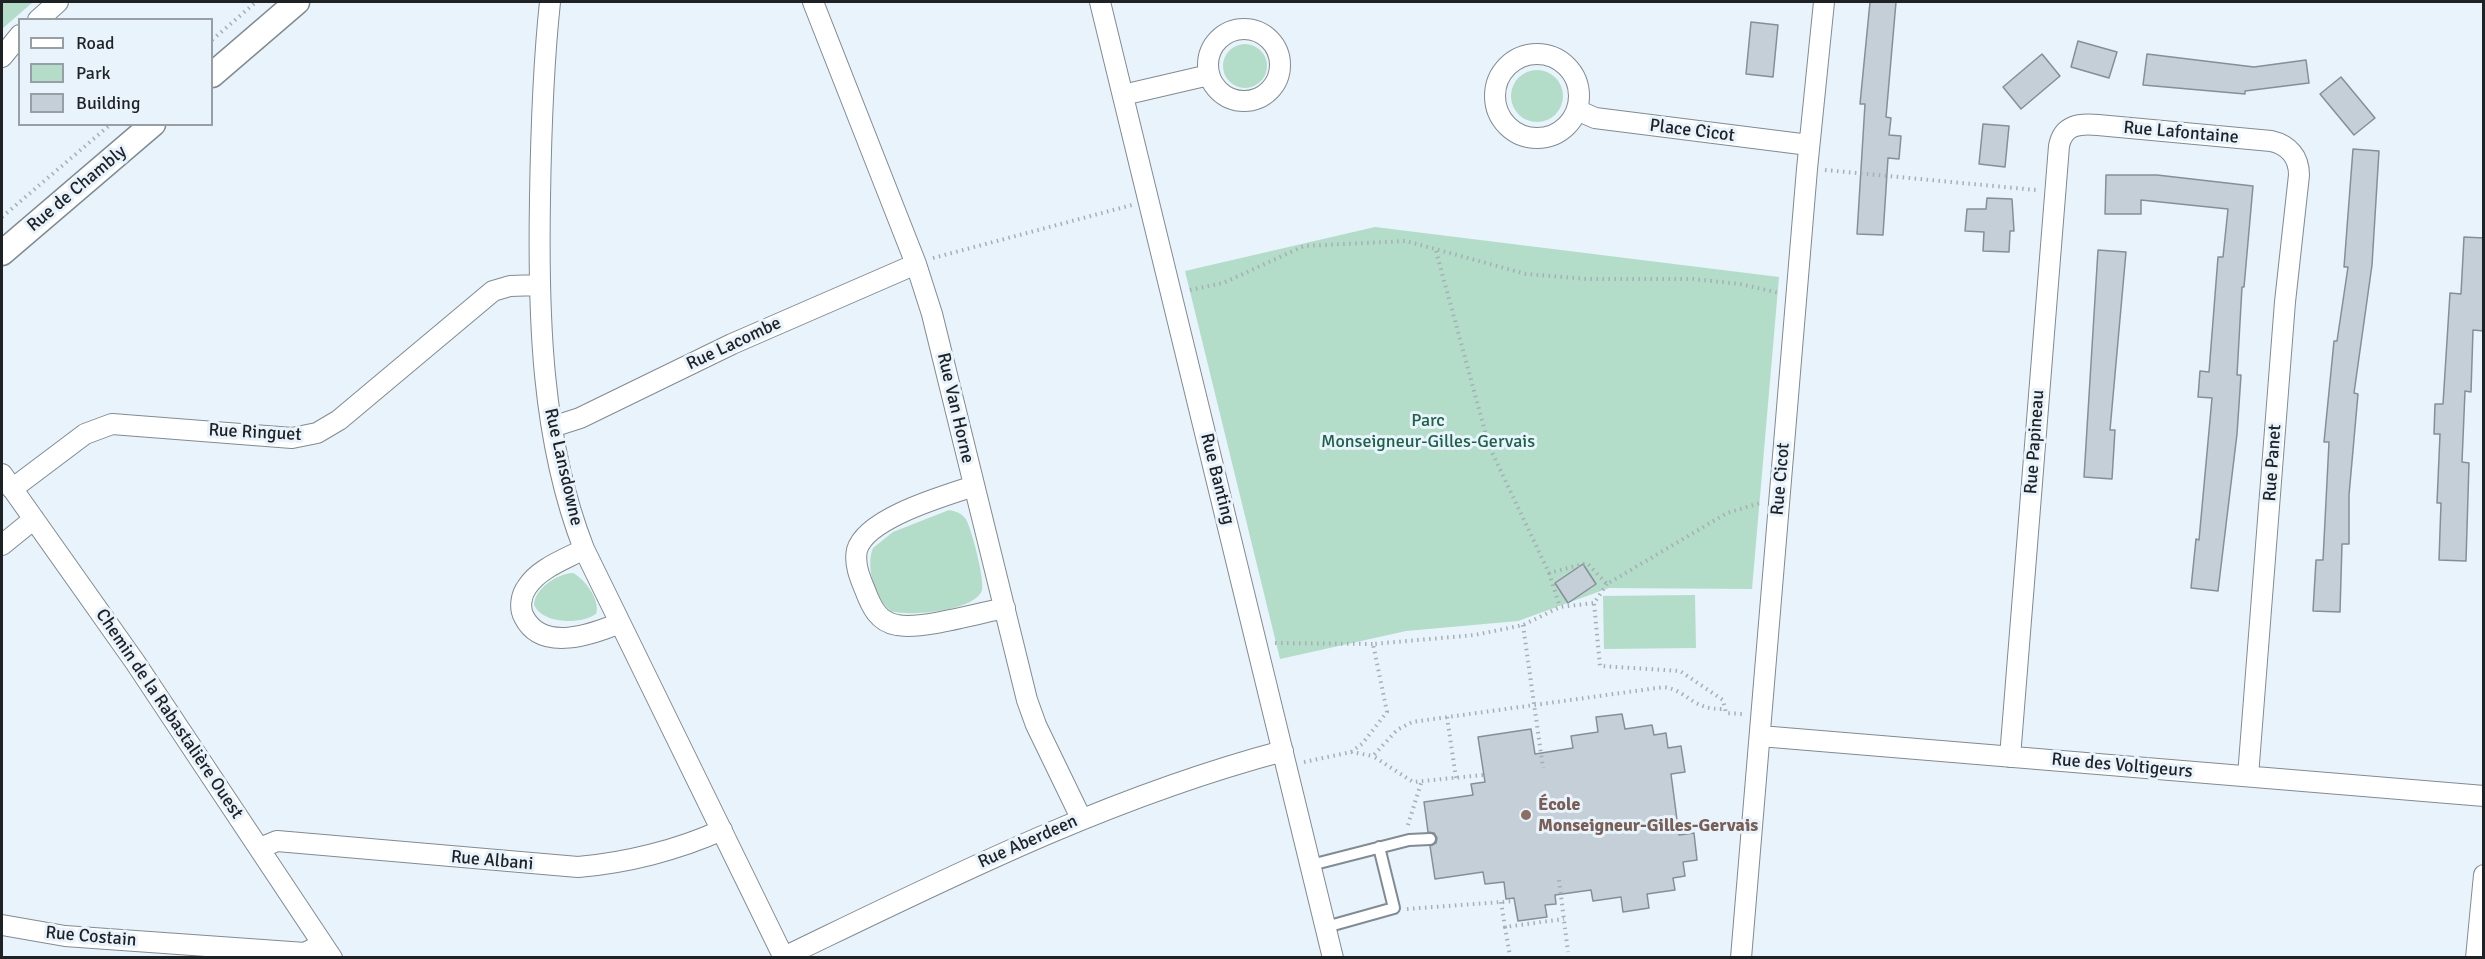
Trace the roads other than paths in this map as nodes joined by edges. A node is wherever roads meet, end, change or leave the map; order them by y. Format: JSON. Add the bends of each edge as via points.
{"nodes":[{"id":1,"x":58,"y":2,"type":"edge"},
{"id":2,"x":297,"y":2,"type":"edge"},
{"id":3,"x":550,"y":2,"type":"edge"},
{"id":4,"x":813,"y":2,"type":"edge"},
{"id":5,"x":1100,"y":2,"type":"edge"},
{"id":6,"x":1824,"y":2,"type":"edge"},
{"id":7,"x":40,"y":18,"type":"edge"},
{"id":8,"x":18,"y":37,"type":"edge"},
{"id":9,"x":2,"y":57,"type":"edge"},
{"id":10,"x":213,"y":74,"type":"edge"},
{"id":11,"x":1209,"y":75,"type":"dead end"},
{"id":12,"x":1123,"y":95,"type":"junction"},
{"id":13,"x":1577,"y":110,"type":"junction"},
{"id":14,"x":151,"y":126,"type":"edge"},
{"id":15,"x":2068,"y":129,"type":"joint"},
{"id":16,"x":1809,"y":145,"type":"junction"},
{"id":17,"x":2292,"y":152,"type":"joint"},
{"id":18,"x":2,"y":253,"type":"edge"},
{"id":19,"x":924,"y":261,"type":"junction"},
{"id":20,"x":539,"y":285,"type":"junction"},
{"id":21,"x":552,"y":427,"type":"junction"},
{"id":22,"x":7,"y":482,"type":"edge"},
{"id":23,"x":974,"y":486,"type":"junction"},
{"id":24,"x":34,"y":519,"type":"junction"},
{"id":25,"x":2,"y":545,"type":"edge"},
{"id":26,"x":584,"y":549,"type":"junction"},
{"id":27,"x":1005,"y":608,"type":"junction"},
{"id":28,"x":620,"y":623,"type":"junction"},
{"id":29,"x":1760,"y":736,"type":"junction"},
{"id":30,"x":1283,"y":751,"type":"junction"},
{"id":31,"x":2010,"y":757,"type":"junction"},
{"id":32,"x":2248,"y":776,"type":"junction"},
{"id":33,"x":2484,"y":796,"type":"edge"},
{"id":34,"x":1081,"y":818,"type":"junction"},
{"id":35,"x":722,"y":830,"type":"junction"},
{"id":36,"x":1430,"y":838,"type":"dead end"},
{"id":37,"x":1379,"y":847,"type":"junction"},
{"id":38,"x":260,"y":848,"type":"junction"},
{"id":39,"x":1311,"y":865,"type":"junction"},
{"id":40,"x":2484,"y":875,"type":"edge"},
{"id":41,"x":2,"y":925,"type":"edge"},
{"id":42,"x":1326,"y":927,"type":"junction"},
{"id":43,"x":327,"y":951,"type":"edge"},
{"id":44,"x":784,"y":957,"type":"edge"},
{"id":45,"x":1333,"y":957,"type":"edge"},
{"id":46,"x":1741,"y":957,"type":"edge"},
{"id":47,"x":2476,"y":957,"type":"edge"}],
"edges":[{"from":1,"to":7,"type":"street"},
{"from":2,"to":10,"type":"street"},
{"from":3,"to":20,"type":"street","name":"Rue Lansdowne","via":[[542,105]]},
{"from":4,"to":19,"type":"street","name":"Rue Van Horne"},
{"from":5,"to":12,"type":"street","name":"Rue Banting"},
{"from":6,"to":16,"type":"street","name":"Rue Cicot"},
{"from":8,"to":9,"type":"street"},
{"from":11,"to":12,"type":"street"},
{"from":12,"to":30,"type":"street","name":"Rue Banting"},
{"from":13,"to":13,"type":"street","via":[[1576,81],[1559,60],[1546,55],[1520,57],[1504,70],[1496,88],[1499,116],[1520,135],[1548,137],[1561,130]]},
{"from":13,"to":16,"type":"street","name":"Place Cicot","via":[[1595,118]]},
{"from":14,"to":18,"type":"street","name":"Rue de Chambly"},
{"from":15,"to":17,"type":"street","name":"Rue Lafontaine","via":[[2081,124],[2271,141]]},
{"from":15,"to":31,"type":"street","name":"Rue Papineau","via":[[2060,142],[2054,192]]},
{"from":16,"to":29,"type":"street","name":"Rue Cicot"},
{"from":17,"to":32,"type":"street","name":"Rue Panet","via":[[2299,175],[2285,302]]},
{"from":19,"to":21,"type":"street","name":"Rue Lacombe","via":[[732,344],[580,418]]},
{"from":19,"to":23,"type":"street","name":"Rue Van Horne","via":[[932,314]]},
{"from":20,"to":21,"type":"street","name":"Rue Lansdowne"},
{"from":20,"to":22,"type":"street","name":"Rue Ringuet","via":[[493,291],[339,420],[317,433],[284,438],[112,424],[85,434]]},
{"from":21,"to":26,"type":"street","name":"Rue Lansdowne","via":[[564,489]]},
{"from":22,"to":24,"type":"street","name":"Chemin de la Rabastalière Ouest"},
{"from":23,"to":27,"type":"street","name":"Rue Van Horne"},
{"from":23,"to":27,"type":"street","via":[[873,528],[857,550],[858,571],[873,609],[892,624],[912,626]]},
{"from":24,"to":25,"type":"street"},
{"from":24,"to":38,"type":"street","name":"Chemin de la Rabastalière Ouest"},
{"from":26,"to":28,"type":"street","name":"Rue Lansdowne"},
{"from":26,"to":28,"type":"street","via":[[538,574],[527,586],[522,596],[523,616],[534,631],[555,638],[584,635]]},
{"from":27,"to":34,"type":"street","name":"Rue Van Horne","via":[[1031,712]]},
{"from":28,"to":35,"type":"street","name":"Rue Lansdowne"},
{"from":29,"to":31,"type":"street","name":"Rue des Voltigeurs"},
{"from":29,"to":46,"type":"street","name":"Rue Cicot"},
{"from":30,"to":34,"type":"street","name":"Rue Aberdeen"},
{"from":30,"to":39,"type":"street","name":"Rue Banting"},
{"from":31,"to":32,"type":"street","name":"Rue des Voltigeurs"},
{"from":32,"to":33,"type":"street","name":"Rue des Voltigeurs"},
{"from":34,"to":44,"type":"street","name":"Rue Aberdeen"},
{"from":35,"to":38,"type":"street","name":"Rue Albani","via":[[701,840],[622,861],[578,867],[277,841]]},
{"from":35,"to":44,"type":"street","name":"Rue Lansdowne"},
{"from":36,"to":37,"type":"lane"},
{"from":37,"to":39,"type":"lane"},
{"from":37,"to":42,"type":"lane","via":[[1394,908]]},
{"from":38,"to":43,"type":"street","name":"Chemin de la Rabastalière Ouest"},
{"from":39,"to":42,"type":"street","name":"Rue Banting"},
{"from":40,"to":47,"type":"street"},
{"from":41,"to":43,"type":"street","name":"Rue Costain","via":[[65,936],[305,953]]},
{"from":42,"to":45,"type":"street","name":"Rue Banting"}]}
